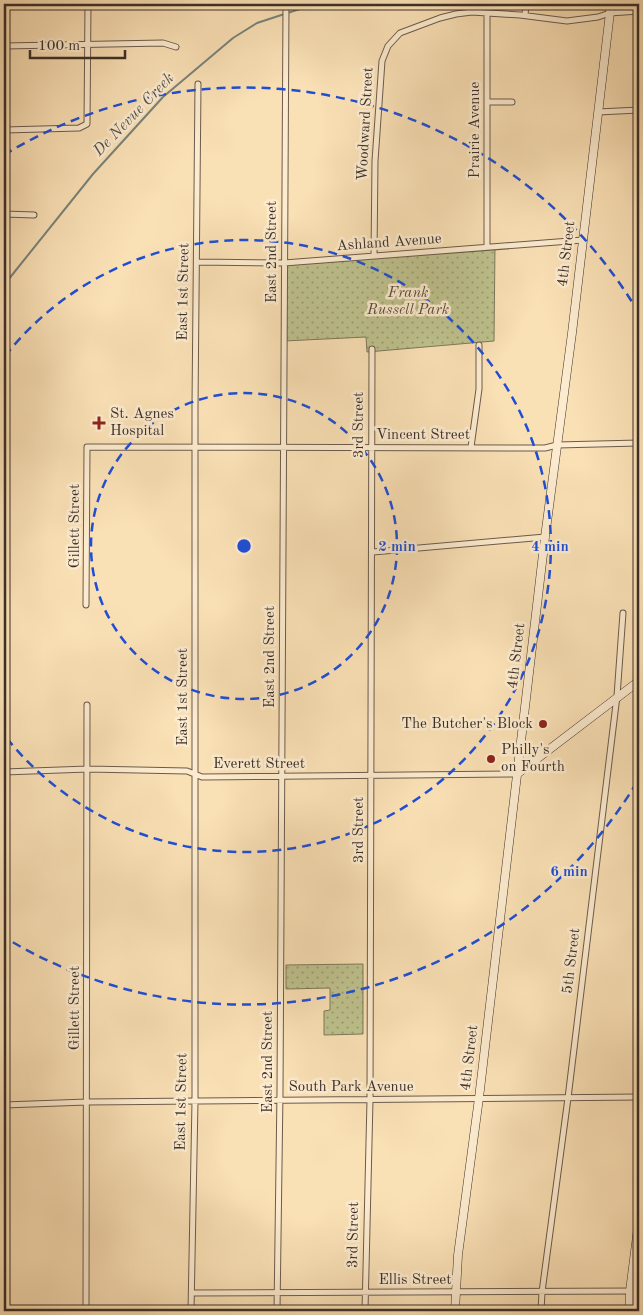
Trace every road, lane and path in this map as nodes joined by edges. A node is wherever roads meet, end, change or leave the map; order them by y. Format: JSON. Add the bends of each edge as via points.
{"nodes":[{"id":1,"x":88,"y":4,"type":"edge"},
{"id":2,"x":526,"y":4,"type":"edge"},
{"id":3,"x":611,"y":4,"type":"edge"},
{"id":4,"x":286,"y":5,"type":"edge"},
{"id":5,"x":639,"y":11,"type":"edge"},
{"id":6,"x":487,"y":13,"type":"junction"},
{"id":7,"x":610,"y":13,"type":"junction"},
{"id":8,"x":525,"y":15,"type":"junction"},
{"id":9,"x":88,"y":45,"type":"junction"},
{"id":10,"x":4,"y":46,"type":"edge"},
{"id":11,"x":176,"y":47,"type":"dead end"},
{"id":12,"x":198,"y":84,"type":"dead end"},
{"id":13,"x":487,"y":102,"type":"junction"},
{"id":14,"x":512,"y":102,"type":"dead end"},
{"id":15,"x":639,"y":110,"type":"edge"},
{"id":16,"x":598,"y":112,"type":"junction"},
{"id":17,"x":4,"y":130,"type":"edge"},
{"id":18,"x":4,"y":214,"type":"edge"},
{"id":19,"x":34,"y":215,"type":"dead end"},
{"id":20,"x":582,"y":240,"type":"junction"},
{"id":21,"x":487,"y":248,"type":"junction"},
{"id":22,"x":374,"y":256,"type":"junction"},
{"id":23,"x":197,"y":262,"type":"junction"},
{"id":24,"x":284,"y":263,"type":"junction"},
{"id":25,"x":479,"y":345,"type":"dead end"},
{"id":26,"x":372,"y":349,"type":"dead end"},
{"id":27,"x":639,"y":443,"type":"edge"},
{"id":28,"x":557,"y":445,"type":"junction"},
{"id":29,"x":195,"y":446,"type":"junction"},
{"id":30,"x":87,"y":447,"type":"joint"},
{"id":31,"x":371,"y":447,"type":"junction"},
{"id":32,"x":471,"y":447,"type":"junction"},
{"id":33,"x":284,"y":448,"type":"junction"},
{"id":34,"x":545,"y":537,"type":"junction"},
{"id":35,"x":372,"y":552,"type":"junction"},
{"id":36,"x":86,"y":605,"type":"dead end"},
{"id":37,"x":623,"y":614,"type":"dead end"},
{"id":38,"x":639,"y":681,"type":"edge"},
{"id":39,"x":617,"y":696,"type":"junction"},
{"id":40,"x":87,"y":705,"type":"dead end"},
{"id":41,"x":521,"y":741,"type":"junction"},
{"id":42,"x":548,"y":750,"type":"junction"},
{"id":43,"x":88,"y":769,"type":"junction"},
{"id":44,"x":4,"y":772,"type":"edge"},
{"id":45,"x":196,"y":773,"type":"junction"},
{"id":46,"x":517,"y":774,"type":"junction"},
{"id":47,"x":371,"y":775,"type":"junction"},
{"id":48,"x":282,"y":776,"type":"junction"},
{"id":49,"x":639,"y":1097,"type":"edge"},
{"id":50,"x":479,"y":1098,"type":"junction"},
{"id":51,"x":568,"y":1098,"type":"junction"},
{"id":52,"x":280,"y":1100,"type":"junction"},
{"id":53,"x":370,"y":1100,"type":"junction"},
{"id":54,"x":195,"y":1101,"type":"junction"},
{"id":55,"x":87,"y":1102,"type":"junction"},
{"id":56,"x":4,"y":1105,"type":"edge"},
{"id":57,"x":639,"y":1220,"type":"edge"},
{"id":58,"x":630,"y":1291,"type":"junction"},
{"id":59,"x":639,"y":1291,"type":"edge"},
{"id":60,"x":366,"y":1292,"type":"junction"},
{"id":61,"x":455,"y":1292,"type":"junction"},
{"id":62,"x":542,"y":1292,"type":"junction"},
{"id":63,"x":192,"y":1293,"type":"junction"},
{"id":64,"x":277,"y":1293,"type":"junction"},
{"id":65,"x":86,"y":1311,"type":"edge"},
{"id":66,"x":191,"y":1311,"type":"edge"},
{"id":67,"x":277,"y":1311,"type":"edge"},
{"id":68,"x":366,"y":1311,"type":"edge"},
{"id":69,"x":455,"y":1311,"type":"edge"},
{"id":70,"x":542,"y":1311,"type":"edge"},
{"id":71,"x":630,"y":1311,"type":"edge"}],
"edges":[{"from":1,"to":9,"type":"street"},
{"from":2,"to":8,"type":"street"},
{"from":3,"to":7,"type":"street","name":"4th Street"},
{"from":4,"to":24,"type":"street","name":"East 2nd Street"},
{"from":5,"to":7,"type":"street","name":"Woodward Street"},
{"from":6,"to":8,"type":"street","name":"Woodward Street"},
{"from":6,"to":13,"type":"street","name":"Prairie Avenue"},
{"from":6,"to":22,"type":"street","name":"Woodward Street","via":[[460,13],[431,21],[400,33],[386,49],[382,61],[375,161]]},
{"from":7,"to":8,"type":"street","name":"Woodward Street","via":[[567,21]]},
{"from":7,"to":16,"type":"street","name":"4th Street"},
{"from":9,"to":10,"type":"street"},
{"from":9,"to":11,"type":"street","via":[[163,43]]},
{"from":9,"to":17,"type":"street","via":[[88,122],[85,126]]},
{"from":12,"to":23,"type":"street","name":"East 1st Street"},
{"from":13,"to":14,"type":"street"},
{"from":13,"to":21,"type":"street","name":"Prairie Avenue"},
{"from":15,"to":16,"type":"street"},
{"from":16,"to":20,"type":"street","name":"4th Street"},
{"from":18,"to":19,"type":"street"},
{"from":20,"to":21,"type":"street","name":"Ashland Avenue"},
{"from":20,"to":28,"type":"street","name":"4th Street"},
{"from":21,"to":22,"type":"street","name":"Ashland Avenue"},
{"from":22,"to":24,"type":"street","name":"Ashland Avenue"},
{"from":23,"to":24,"type":"street","name":"Ashland Avenue"},
{"from":23,"to":29,"type":"street","name":"East 1st Street"},
{"from":24,"to":33,"type":"street","name":"East 2nd Street"},
{"from":25,"to":32,"type":"street"},
{"from":26,"to":31,"type":"street","name":"3rd Street"},
{"from":27,"to":28,"type":"street","name":"Vincent Street"},
{"from":28,"to":32,"type":"street","name":"Vincent Street","via":[[545,448]]},
{"from":28,"to":34,"type":"street","name":"4th Street"},
{"from":29,"to":30,"type":"street","name":"Vincent Street"},
{"from":29,"to":33,"type":"street","name":"Vincent Street"},
{"from":29,"to":45,"type":"street","name":"East 1st Street"},
{"from":30,"to":36,"type":"street","name":"Gillett Street"},
{"from":31,"to":32,"type":"street","name":"Vincent Street"},
{"from":31,"to":33,"type":"street","name":"Vincent Street"},
{"from":31,"to":35,"type":"street","name":"3rd Street"},
{"from":33,"to":48,"type":"street","name":"East 2nd Street"},
{"from":34,"to":35,"type":"street"},
{"from":34,"to":41,"type":"street","name":"4th Street"},
{"from":35,"to":47,"type":"street","name":"3rd Street"},
{"from":37,"to":39,"type":"street","name":"5th Street"},
{"from":38,"to":39,"type":"street"},
{"from":39,"to":42,"type":"street"},
{"from":39,"to":51,"type":"street","name":"5th Street"},
{"from":40,"to":43,"type":"street","name":"Gillett Street"},
{"from":41,"to":42,"type":"street","via":[[532,751]]},
{"from":41,"to":46,"type":"street","name":"4th Street"},
{"from":42,"to":46,"type":"street"},
{"from":43,"to":44,"type":"street","name":"Everett Street"},
{"from":43,"to":45,"type":"street","name":"Everett Street","via":[[187,770]]},
{"from":43,"to":55,"type":"street","name":"Gillett Street"},
{"from":45,"to":48,"type":"street","name":"Everett Street","via":[[202,777]]},
{"from":45,"to":54,"type":"street","name":"East 1st Street"},
{"from":46,"to":47,"type":"street","name":"Everett Street"},
{"from":46,"to":50,"type":"street","name":"4th Street"},
{"from":47,"to":48,"type":"street","name":"Everett Street"},
{"from":47,"to":53,"type":"street","name":"3rd Street"},
{"from":48,"to":52,"type":"street","name":"East 2nd Street"},
{"from":49,"to":51,"type":"street","name":"South Park Avenue"},
{"from":50,"to":51,"type":"street","name":"South Park Avenue"},
{"from":50,"to":53,"type":"street","name":"South Park Avenue"},
{"from":50,"to":61,"type":"street","name":"4th Street"},
{"from":51,"to":62,"type":"street","name":"5th Street"},
{"from":52,"to":53,"type":"street","name":"South Park Avenue"},
{"from":52,"to":54,"type":"street","name":"South Park Avenue"},
{"from":52,"to":64,"type":"street","name":"East 2nd Street"},
{"from":53,"to":60,"type":"street","name":"3rd Street"},
{"from":54,"to":55,"type":"street","name":"South Park Avenue"},
{"from":54,"to":63,"type":"street","name":"East 1st Street"},
{"from":55,"to":56,"type":"street","name":"South Park Avenue"},
{"from":55,"to":65,"type":"street","name":"Gillett Street"},
{"from":57,"to":58,"type":"street"},
{"from":58,"to":59,"type":"street","name":"Ellis Street"},
{"from":58,"to":62,"type":"street","name":"Ellis Street"},
{"from":58,"to":71,"type":"street"},
{"from":60,"to":61,"type":"street","name":"Ellis Street"},
{"from":60,"to":64,"type":"street","name":"Ellis Street"},
{"from":60,"to":68,"type":"street","name":"3rd Street"},
{"from":61,"to":62,"type":"street","name":"Ellis Street"},
{"from":61,"to":69,"type":"street","name":"4th Street"},
{"from":62,"to":70,"type":"street","name":"5th Street"},
{"from":63,"to":64,"type":"street","name":"Ellis Street"},
{"from":63,"to":66,"type":"street","name":"East 1st Street"},
{"from":64,"to":67,"type":"street","name":"East 2nd Street"}]}
